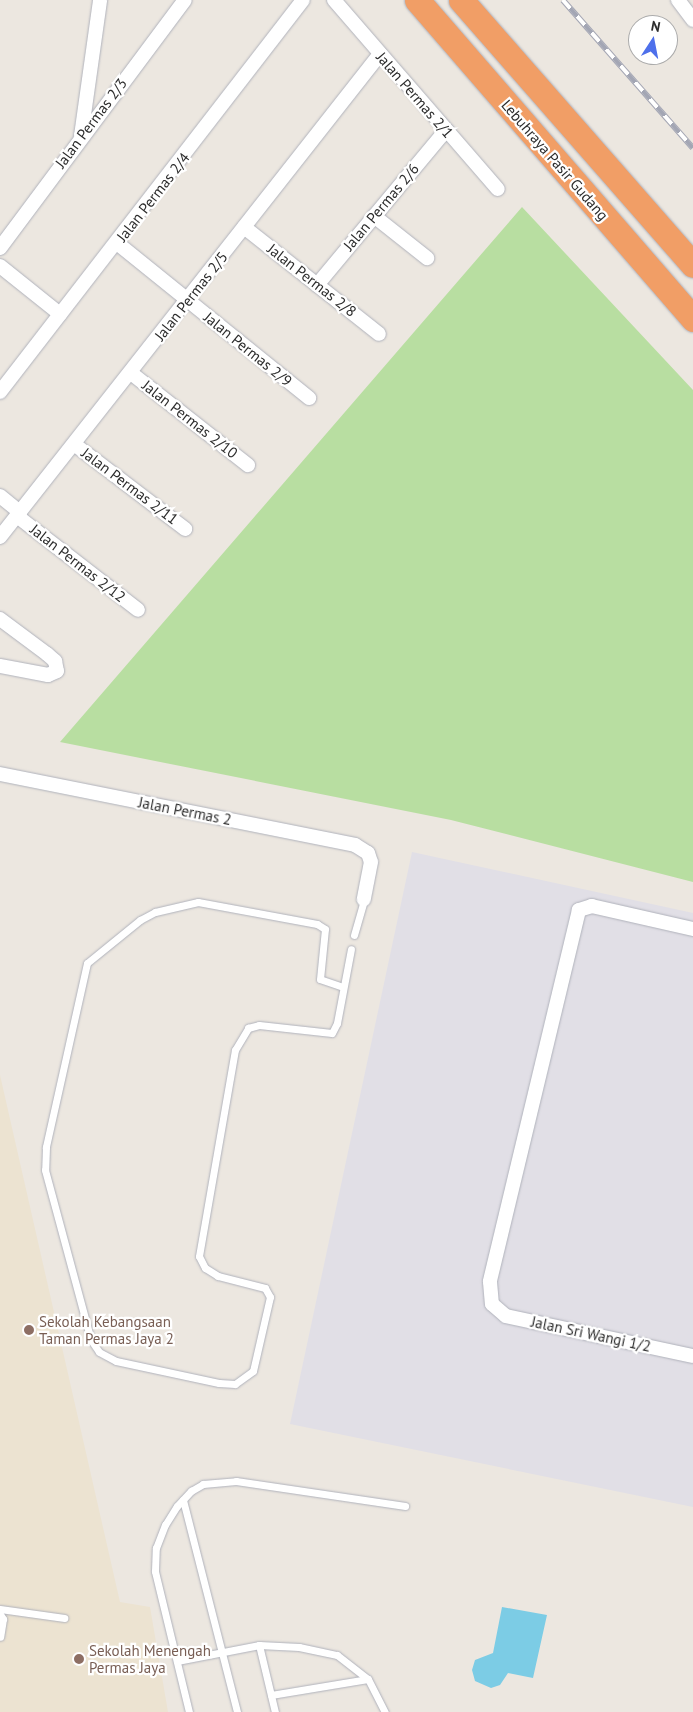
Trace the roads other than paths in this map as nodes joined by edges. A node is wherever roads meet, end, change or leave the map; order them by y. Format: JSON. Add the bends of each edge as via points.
{"nodes":[{"id":1,"x":100,"y":0,"type":"edge"},
{"id":2,"x":185,"y":0,"type":"edge"},
{"id":3,"x":303,"y":0,"type":"edge"},
{"id":4,"x":334,"y":0,"type":"edge"},
{"id":5,"x":417,"y":0,"type":"edge"},
{"id":6,"x":461,"y":0,"type":"edge"},
{"id":7,"x":678,"y":0,"type":"edge"},
{"id":8,"x":693,"y":20,"type":"edge"},
{"id":9,"x":380,"y":54,"type":"junction"},
{"id":10,"x":446,"y":130,"type":"junction"},
{"id":11,"x":81,"y":136,"type":"junction"},
{"id":12,"x":498,"y":189,"type":"dead end"},
{"id":13,"x":374,"y":216,"type":"junction"},
{"id":14,"x":244,"y":227,"type":"junction"},
{"id":15,"x":117,"y":243,"type":"junction"},
{"id":16,"x":0,"y":248,"type":"edge"},
{"id":17,"x":428,"y":258,"type":"dead end"},
{"id":18,"x":693,"y":265,"type":"edge"},
{"id":19,"x":0,"y":266,"type":"edge"},
{"id":20,"x":317,"y":284,"type":"junction"},
{"id":21,"x":188,"y":301,"type":"junction"},
{"id":22,"x":60,"y":314,"type":"junction"},
{"id":23,"x":693,"y":320,"type":"edge"},
{"id":24,"x":379,"y":334,"type":"dead end"},
{"id":25,"x":131,"y":373,"type":"junction"},
{"id":26,"x":0,"y":392,"type":"edge"},
{"id":27,"x":309,"y":398,"type":"dead end"},
{"id":28,"x":74,"y":444,"type":"junction"},
{"id":29,"x":248,"y":465,"type":"dead end"},
{"id":30,"x":0,"y":496,"type":"edge"},
{"id":31,"x":19,"y":514,"type":"junction"},
{"id":32,"x":185,"y":529,"type":"dead end"},
{"id":33,"x":0,"y":537,"type":"edge"},
{"id":34,"x":138,"y":610,"type":"dead end"},
{"id":35,"x":0,"y":620,"type":"edge"},
{"id":36,"x":0,"y":666,"type":"edge"},
{"id":37,"x":0,"y":774,"type":"edge"},
{"id":38,"x":364,"y":898,"type":"joint"},
{"id":39,"x":693,"y":929,"type":"edge"},
{"id":40,"x":354,"y":935,"type":"dead end"},
{"id":41,"x":351,"y":949,"type":"dead end"},
{"id":42,"x":343,"y":986,"type":"junction"},
{"id":43,"x":693,"y":1356,"type":"edge"},
{"id":44,"x":183,"y":1500,"type":"junction"},
{"id":45,"x":405,"y":1506,"type":"dead end"},
{"id":46,"x":0,"y":1609,"type":"edge"},
{"id":47,"x":0,"y":1614,"type":"edge"},
{"id":48,"x":64,"y":1618,"type":"dead end"},
{"id":49,"x":0,"y":1637,"type":"edge"},
{"id":50,"x":259,"y":1645,"type":"junction"},
{"id":51,"x":222,"y":1651,"type":"junction"},
{"id":52,"x":177,"y":1661,"type":"junction"},
{"id":53,"x":368,"y":1678,"type":"junction"},
{"id":54,"x":271,"y":1695,"type":"junction"},
{"id":55,"x":189,"y":1712,"type":"edge"},
{"id":56,"x":237,"y":1712,"type":"edge"},
{"id":57,"x":274,"y":1712,"type":"edge"},
{"id":58,"x":385,"y":1712,"type":"edge"}],
"edges":[{"from":1,"to":11,"type":"street"},
{"from":2,"to":11,"type":"street","name":"Jalan Permas 2/3"},
{"from":3,"to":15,"type":"street","name":"Jalan Permas 2/4"},
{"from":4,"to":9,"type":"street","name":"Jalan Permas 2/1"},
{"from":5,"to":23,"type":"highway","name":"Lebuhraya Pasir Gudang"},
{"from":6,"to":18,"type":"highway"},
{"from":7,"to":8,"type":"street"},
{"from":9,"to":10,"type":"street","name":"Jalan Permas 2/1"},
{"from":9,"to":14,"type":"street","name":"Jalan Permas 2/5"},
{"from":10,"to":12,"type":"street","name":"Jalan Permas 2/1"},
{"from":10,"to":13,"type":"street","name":"Jalan Permas 2/6"},
{"from":11,"to":16,"type":"street","name":"Jalan Permas 2/3"},
{"from":13,"to":17,"type":"street"},
{"from":13,"to":20,"type":"street","name":"Jalan Permas 2/6"},
{"from":14,"to":20,"type":"street","name":"Jalan Permas 2/8"},
{"from":14,"to":21,"type":"street","name":"Jalan Permas 2/5"},
{"from":15,"to":21,"type":"street","name":"Jalan Permas 2/9"},
{"from":15,"to":22,"type":"street","name":"Jalan Permas 2/4"},
{"from":19,"to":22,"type":"street"},
{"from":20,"to":24,"type":"street","name":"Jalan Permas 2/8"},
{"from":21,"to":25,"type":"street","name":"Jalan Permas 2/5"},
{"from":21,"to":27,"type":"street","name":"Jalan Permas 2/9"},
{"from":22,"to":26,"type":"street","name":"Jalan Permas 2/4"},
{"from":25,"to":28,"type":"street","name":"Jalan Permas 2/5"},
{"from":25,"to":29,"type":"street","name":"Jalan Permas 2/10"},
{"from":28,"to":31,"type":"street","name":"Jalan Permas 2/5"},
{"from":28,"to":32,"type":"street","name":"Jalan Permas 2/11"},
{"from":30,"to":31,"type":"street","name":"Jalan Permas 2/12"},
{"from":31,"to":33,"type":"street","name":"Jalan Permas 2/5"},
{"from":31,"to":34,"type":"street","name":"Jalan Permas 2/12"},
{"from":35,"to":36,"type":"street","via":[[48,654],[55,661],[57,671],[48,675]]},
{"from":37,"to":38,"type":"street","name":"Jalan Permas 2","via":[[355,845],[368,853],[371,862]]},
{"from":38,"to":40,"type":"lane"},
{"from":39,"to":43,"type":"street","name":"Jalan Sri Wangi 1/2","via":[[592,906],[579,910],[490,1282],[492,1304],[506,1316]]},
{"from":41,"to":42,"type":"lane"},
{"from":42,"to":42,"type":"lane","via":[[337,1023],[332,1033],[259,1025],[248,1028],[235,1050],[199,1256],[205,1268],[218,1276],[265,1288],[270,1297],[254,1371],[235,1384],[218,1383],[116,1361],[99,1352],[91,1340],[45,1170],[46,1147],[87,963],[140,920],[155,912],[198,902],[316,924],[325,929],[320,978]]},
{"from":44,"to":45,"type":"lane","via":[[203,1484],[236,1481]]},
{"from":44,"to":51,"type":"lane"},
{"from":44,"to":52,"type":"lane","via":[[165,1525],[156,1548],[155,1571]]},
{"from":46,"to":48,"type":"lane"},
{"from":47,"to":49,"type":"lane"},
{"from":50,"to":51,"type":"lane"},
{"from":50,"to":53,"type":"lane","via":[[299,1647],[337,1655]]},
{"from":50,"to":54,"type":"lane"},
{"from":51,"to":52,"type":"lane"},
{"from":51,"to":56,"type":"lane"},
{"from":52,"to":55,"type":"lane"},
{"from":53,"to":54,"type":"lane"},
{"from":53,"to":58,"type":"lane"},
{"from":54,"to":57,"type":"lane"}]}
